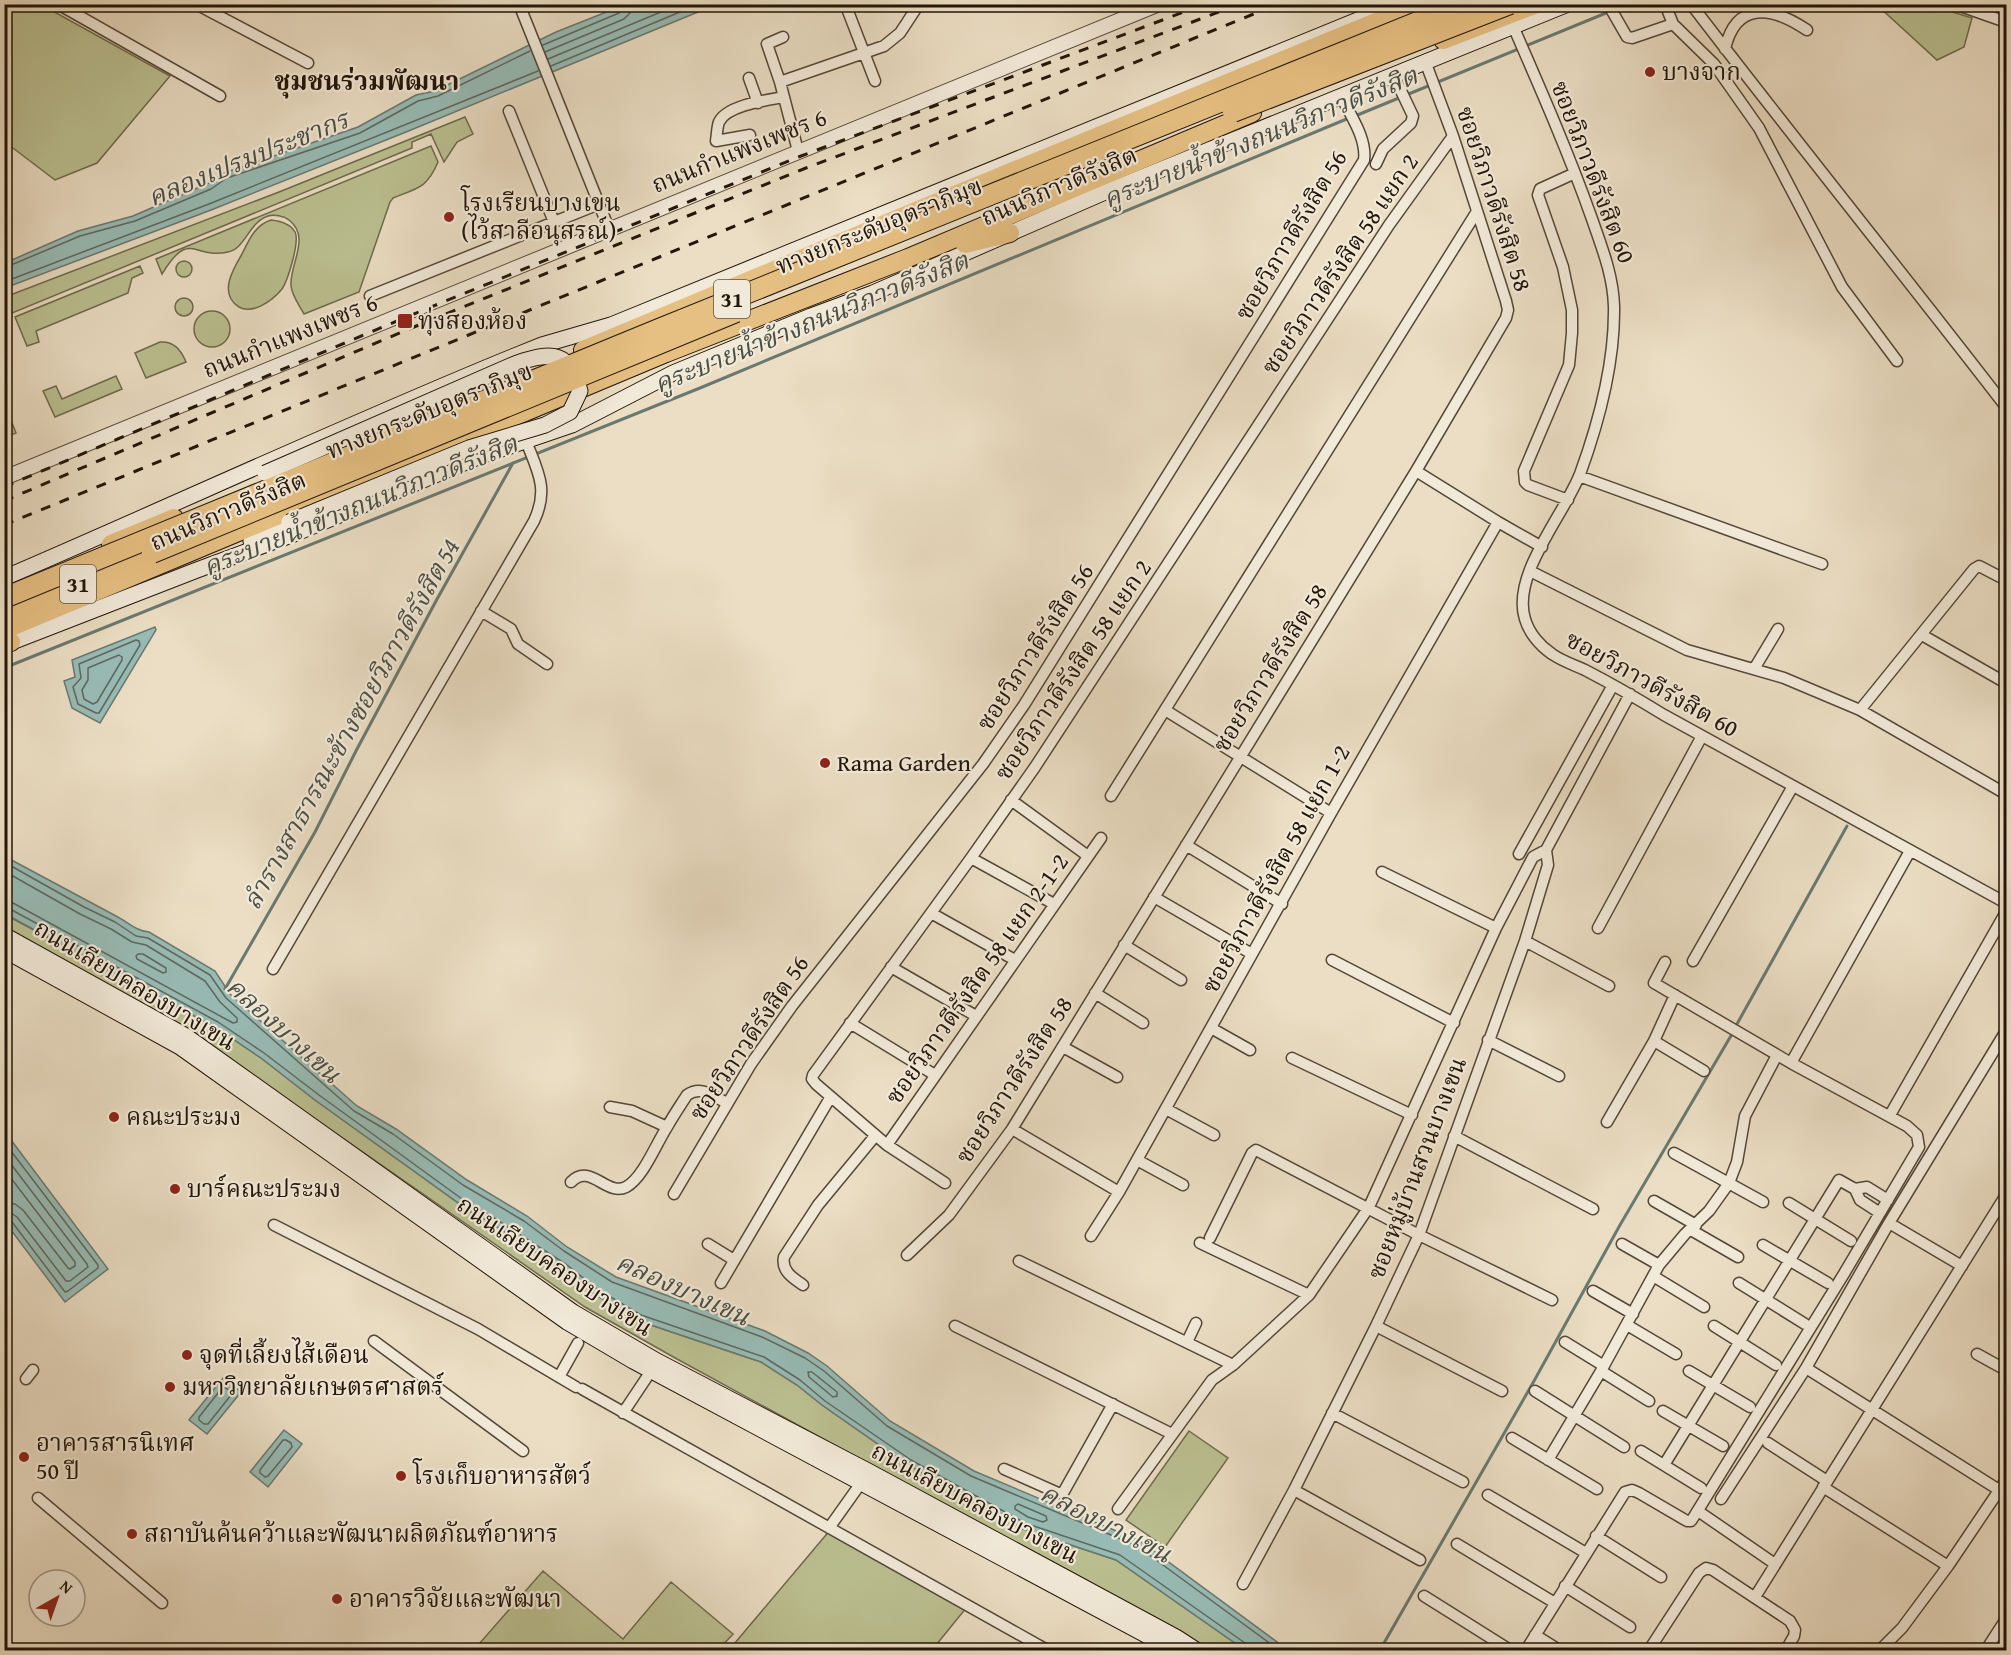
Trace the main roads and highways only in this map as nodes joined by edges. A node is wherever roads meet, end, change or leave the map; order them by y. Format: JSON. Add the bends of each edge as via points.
{"nodes":[{"id":1,"x":1373,"y":4,"type":"edge"},
{"id":2,"x":1397,"y":4,"type":"edge"},
{"id":3,"x":1420,"y":4,"type":"edge"},
{"id":4,"x":1462,"y":4,"type":"edge"},
{"id":5,"x":1510,"y":4,"type":"edge"},
{"id":6,"x":1537,"y":4,"type":"edge"},
{"id":7,"x":1568,"y":4,"type":"edge"},
{"id":8,"x":1358,"y":19,"type":"junction"},
{"id":9,"x":975,"y":177,"type":"junction"},
{"id":10,"x":894,"y":220,"type":"junction"},
{"id":11,"x":1010,"y":233,"type":"junction"},
{"id":12,"x":909,"y":258,"type":"junction"},
{"id":13,"x":173,"y":506,"type":"junction"},
{"id":14,"x":197,"y":570,"type":"junction"},
{"id":15,"x":4,"y":578,"type":"edge"},
{"id":16,"x":4,"y":589,"type":"edge"},
{"id":17,"x":4,"y":598,"type":"edge"},
{"id":18,"x":4,"y":616,"type":"edge"},
{"id":19,"x":6,"y":640,"type":"edge"},
{"id":20,"x":4,"y":935,"type":"edge"},
{"id":21,"x":4,"y":950,"type":"edge"},
{"id":22,"x":865,"y":1477,"type":"junction"},
{"id":23,"x":1174,"y":1650,"type":"edge"},
{"id":24,"x":1196,"y":1650,"type":"edge"}],
"edges":[{"from":1,"to":8,"type":"main road"},
{"from":2,"to":8,"type":"main road","name":"ถนนวิภาวดีรังสิต","number":"31"},
{"from":3,"to":10,"type":"highway","name":"ถนนวิภาวดีรังสิต","number":"31"},
{"from":4,"to":17,"type":"highway","name":"ทางยกระดับอุตราภิมุข","number":"31","bridge":true,"via":[[658,328]]},
{"from":5,"to":18,"type":"highway","name":"ทางยกระดับอุตราภิมุข","number":"31","bridge":true,"via":[[1137,148]]},
{"from":6,"to":12,"type":"highway","name":"ถนนวิภาวดีรังสิต","number":"31","via":[[1246,116]]},
{"from":7,"to":11,"type":"main road","name":"ถนนวิภาวดีรังสิต","number":"31","via":[[1516,33],[1425,61],[1396,81],[1344,103],[1108,190]]},
{"from":8,"to":9,"type":"main road","name":"ถนนวิภาวดีรังสิต","number":"31"},
{"from":9,"to":10,"type":"highway"},
{"from":9,"to":13,"type":"main road","name":"ถนนวิภาวดีรังสิต","number":"31","via":[[611,325],[542,345],[487,367],[258,465]]},
{"from":10,"to":16,"type":"highway","name":"ถนนวิภาวดีรังสิต","number":"31"},
{"from":11,"to":12,"type":"highway"},
{"from":11,"to":14,"type":"main road","name":"ถนนวิภาวดีรังสิต","number":"31","via":[[673,373],[530,451],[478,457]]},
{"from":12,"to":19,"type":"highway","name":"ถนนวิภาวดีรังสิต","number":"31","via":[[655,358]]},
{"from":13,"to":14,"type":"main road","bridge":true,"via":[[265,473],[537,356],[565,360],[576,373],[580,391],[570,412],[545,425],[470,448],[289,522]]},
{"from":13,"to":15,"type":"main road","name":"ถนนวิภาวดีรังสิต","number":"31"},
{"from":14,"to":19,"type":"main road","name":"ถนนวิภาวดีรังสิต","number":"31"},
{"from":20,"to":22,"type":"main road","name":"ถนนเลียบคลองบางเขน","via":[[186,1036],[573,1312]]},
{"from":21,"to":22,"type":"main road","name":"ถนนเลียบคลองบางเขน","via":[[180,1047],[567,1322],[651,1371]]},
{"from":22,"to":23,"type":"main road","name":"ถนนเลียบคลองบางเขน"},
{"from":22,"to":24,"type":"main road","name":"ถนนเลียบคลองบางเขน"}]}
